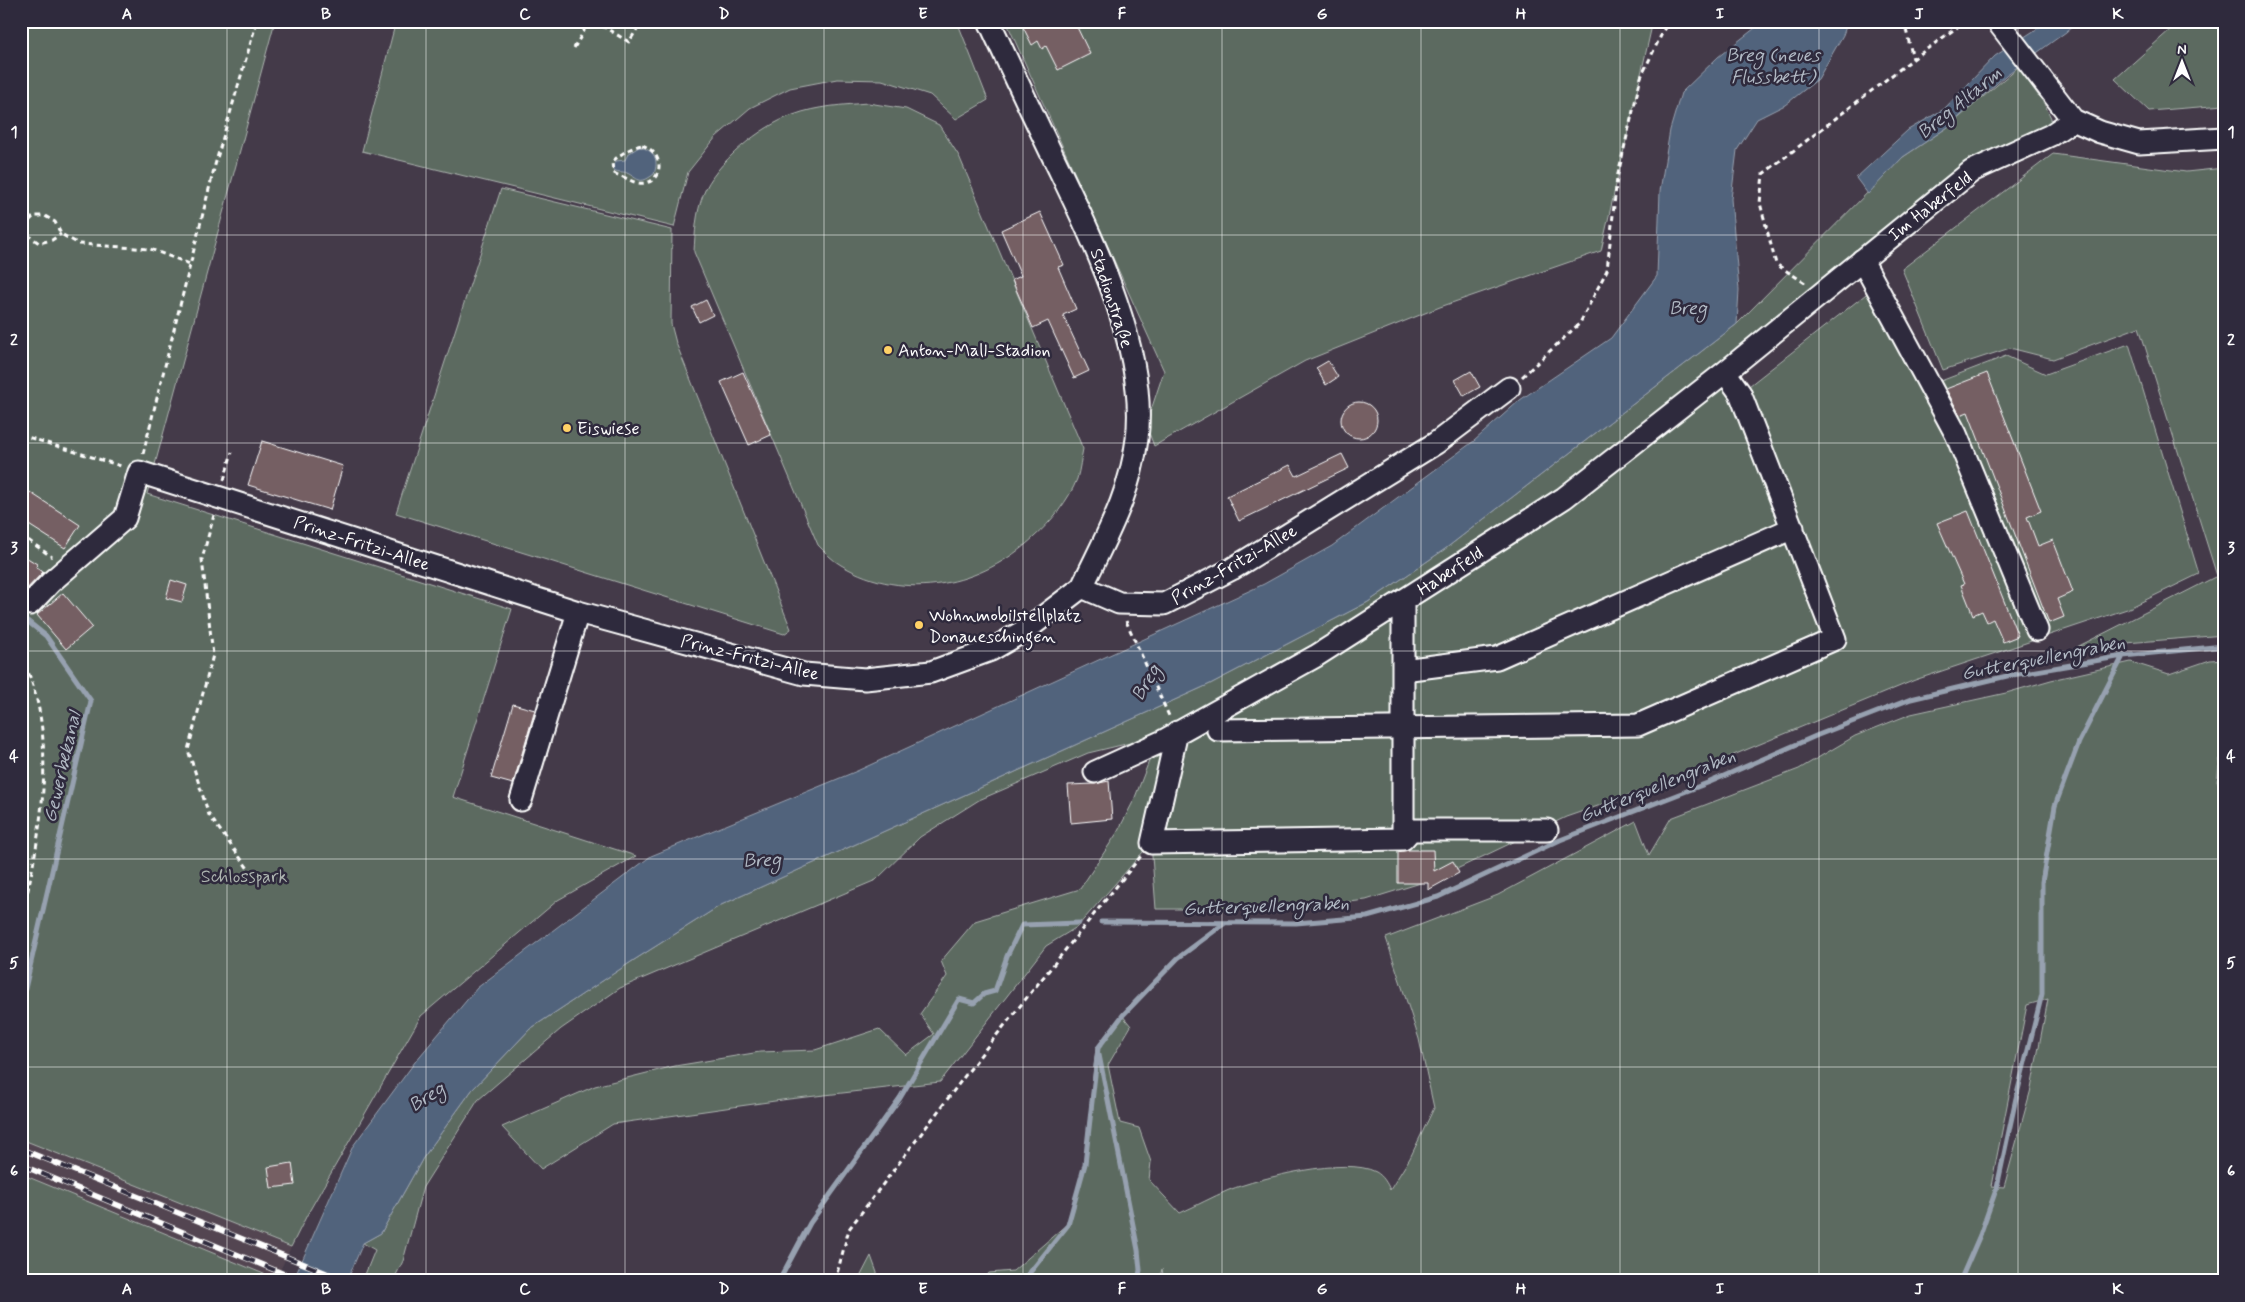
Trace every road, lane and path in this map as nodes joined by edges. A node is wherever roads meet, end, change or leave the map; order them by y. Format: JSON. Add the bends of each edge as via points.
{"nodes":[{"id":1,"x":257,"y":21,"type":"edge"},
{"id":2,"x":578,"y":21,"type":"edge"},
{"id":3,"x":594,"y":21,"type":"edge"},
{"id":4,"x":642,"y":21,"type":"edge"},
{"id":5,"x":989,"y":21,"type":"edge"},
{"id":6,"x":1668,"y":21,"type":"edge"},
{"id":7,"x":1904,"y":21,"type":"edge"},
{"id":8,"x":1966,"y":21,"type":"edge"},
{"id":9,"x":1997,"y":21,"type":"edge"},
{"id":10,"x":574,"y":48,"type":"dead end"},
{"id":11,"x":1912,"y":59,"type":"junction"},
{"id":12,"x":2073,"y":120,"type":"junction"},
{"id":13,"x":2224,"y":138,"type":"edge"},
{"id":14,"x":622,"y":176,"type":"joint"},
{"id":15,"x":22,"y":227,"type":"edge"},
{"id":16,"x":61,"y":234,"type":"junction"},
{"id":17,"x":1862,"y":260,"type":"junction"},
{"id":18,"x":190,"y":264,"type":"junction"},
{"id":19,"x":1822,"y":294,"type":"junction"},
{"id":20,"x":1725,"y":372,"type":"junction"},
{"id":21,"x":1509,"y":388,"type":"joint"},
{"id":22,"x":21,"y":435,"type":"edge"},
{"id":23,"x":232,"y":452,"type":"dead end"},
{"id":24,"x":139,"y":472,"type":"junction"},
{"id":25,"x":218,"y":497,"type":"junction"},
{"id":26,"x":1793,"y":528,"type":"junction"},
{"id":27,"x":21,"y":535,"type":"edge"},
{"id":28,"x":69,"y":568,"type":"junction"},
{"id":29,"x":1082,"y":587,"type":"junction"},
{"id":30,"x":1403,"y":602,"type":"junction"},
{"id":31,"x":30,"y":604,"type":"dead end"},
{"id":32,"x":578,"y":612,"type":"junction"},
{"id":33,"x":1128,"y":626,"type":"dead end"},
{"id":34,"x":2037,"y":630,"type":"dead end"},
{"id":35,"x":21,"y":656,"type":"edge"},
{"id":36,"x":1403,"y":670,"type":"junction"},
{"id":37,"x":1175,"y":728,"type":"junction"},
{"id":38,"x":1403,"y":728,"type":"junction"},
{"id":39,"x":1218,"y":730,"type":"dead end"},
{"id":40,"x":1095,"y":772,"type":"dead end"},
{"id":41,"x":521,"y":800,"type":"dead end"},
{"id":42,"x":1547,"y":830,"type":"dead end"},
{"id":43,"x":1403,"y":839,"type":"junction"},
{"id":44,"x":1152,"y":843,"type":"junction"},
{"id":45,"x":249,"y":870,"type":"dead end"},
{"id":46,"x":21,"y":920,"type":"edge"},
{"id":47,"x":835,"y":1281,"type":"edge"}],
"edges":[{"from":1,"to":18,"type":"path"},
{"from":2,"to":10,"type":"path","via":[[584,25],[584,31]]},
{"from":3,"to":4,"type":"path","via":[[629,42]]},
{"from":5,"to":29,"type":"street","name":"Stadionstraße","via":[[1093,240],[1119,310],[1138,398],[1138,437],[1131,475],[1116,520]]},
{"from":6,"to":21,"type":"path","via":[[1638,86],[1617,178],[1607,270],[1580,323]]},
{"from":7,"to":11,"type":"path"},
{"from":8,"to":11,"type":"path"},
{"from":9,"to":12,"type":"street"},
{"from":11,"to":19,"type":"path","via":[[1763,174],[1760,203],[1776,264]]},
{"from":12,"to":13,"type":"street","via":[[2139,143]]},
{"from":12,"to":17,"type":"street","name":"Im Haberfeld","via":[[2051,134],[1972,171]]},
{"from":14,"to":14,"type":"path","via":[[613,172],[612,162],[633,147],[642,145],[658,156],[660,166],[650,181],[640,184]]},
{"from":15,"to":16,"type":"path","via":[[39,243]]},
{"from":15,"to":16,"type":"path","via":[[34,216],[46,216],[55,222]]},
{"from":16,"to":18,"type":"path","via":[[79,244],[150,249]]},
{"from":17,"to":19,"type":"street","name":"Im Haberfeld"},
{"from":17,"to":34,"type":"street","via":[[1956,434]]},
{"from":18,"to":24,"type":"path"},
{"from":19,"to":20,"type":"street","name":"Im Haberfeld"},
{"from":20,"to":26,"type":"street","via":[[1740,393]]},
{"from":20,"to":30,"type":"street","name":"Haberfeld","via":[[1564,498]]},
{"from":21,"to":29,"type":"street","name":"Prinz-Fritzi-Allee","via":[[1436,443],[1232,568],[1164,604],[1119,603]]},
{"from":22,"to":24,"type":"path"},
{"from":23,"to":25,"type":"path"},
{"from":24,"to":25,"type":"street","name":"Prinz-Fritzi-Allee"},
{"from":24,"to":28,"type":"street","via":[[125,518]]},
{"from":25,"to":32,"type":"street","name":"Prinz-Fritzi-Allee"},
{"from":25,"to":45,"type":"path","via":[[202,559],[213,655],[188,750],[209,815]]},
{"from":26,"to":36,"type":"street","via":[[1498,658]]},
{"from":26,"to":38,"type":"street","via":[[1835,639],[1638,725]]},
{"from":27,"to":28,"type":"path"},
{"from":28,"to":31,"type":"street"},
{"from":29,"to":32,"type":"street","name":"Prinz-Fritzi-Allee","via":[[1028,629],[992,650],[931,672],[865,679],[804,674]]},
{"from":30,"to":36,"type":"street"},
{"from":30,"to":37,"type":"street","name":"Haberfeld","via":[[1316,656]]},
{"from":32,"to":41,"type":"street"},
{"from":33,"to":37,"type":"path"},
{"from":35,"to":46,"type":"path","via":[[37,702],[43,800],[34,867]]},
{"from":36,"to":38,"type":"street"},
{"from":37,"to":40,"type":"street","name":"Haberfeld"},
{"from":37,"to":44,"type":"street"},
{"from":38,"to":39,"type":"street"},
{"from":38,"to":43,"type":"street"},
{"from":42,"to":43,"type":"street","via":[[1411,830]]},
{"from":43,"to":44,"type":"street"},
{"from":44,"to":47,"type":"path","via":[[983,1052],[849,1229]]}]}
